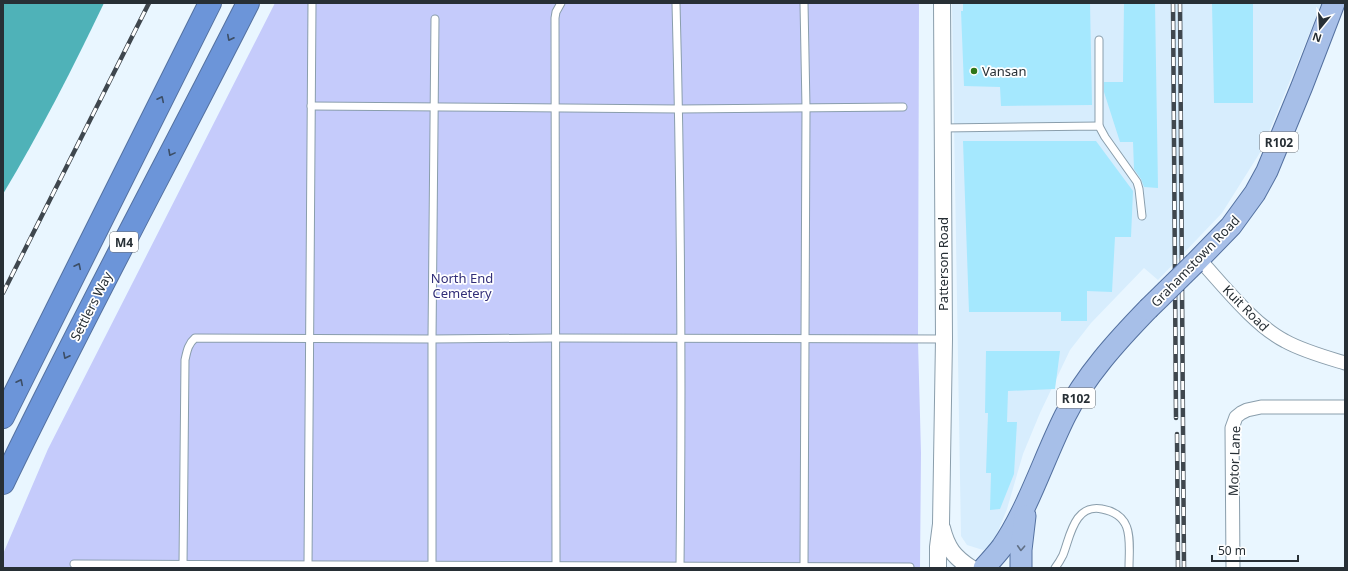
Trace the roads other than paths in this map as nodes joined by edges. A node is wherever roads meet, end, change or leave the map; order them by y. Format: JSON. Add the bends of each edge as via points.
{"nodes":[{"id":1,"x":210,"y":3,"type":"edge"},
{"id":2,"x":248,"y":3,"type":"edge"},
{"id":3,"x":312,"y":3,"type":"edge"},
{"id":4,"x":561,"y":3,"type":"edge"},
{"id":5,"x":676,"y":3,"type":"edge"},
{"id":6,"x":804,"y":3,"type":"edge"},
{"id":7,"x":942,"y":3,"type":"edge"},
{"id":8,"x":1334,"y":3,"type":"edge"},
{"id":9,"x":435,"y":19,"type":"dead end"},
{"id":10,"x":1099,"y":40,"type":"dead end"},
{"id":11,"x":311,"y":106,"type":"junction"},
{"id":12,"x":434,"y":107,"type":"junction"},
{"id":13,"x":903,"y":107,"type":"dead end"},
{"id":14,"x":806,"y":108,"type":"junction"},
{"id":15,"x":555,"y":109,"type":"junction"},
{"id":16,"x":679,"y":109,"type":"junction"},
{"id":17,"x":1099,"y":126,"type":"junction"},
{"id":18,"x":943,"y":128,"type":"junction"},
{"id":19,"x":1142,"y":216,"type":"dead end"},
{"id":20,"x":1197,"y":261,"type":"junction"},
{"id":21,"x":310,"y":338,"type":"junction"},
{"id":22,"x":555,"y":338,"type":"junction"},
{"id":23,"x":681,"y":338,"type":"junction"},
{"id":24,"x":804,"y":338,"type":"junction"},
{"id":25,"x":432,"y":339,"type":"junction"},
{"id":26,"x":944,"y":339,"type":"junction"},
{"id":27,"x":1345,"y":362,"type":"edge"},
{"id":28,"x":1345,"y":407,"type":"edge"},
{"id":29,"x":3,"y":417,"type":"edge"},
{"id":30,"x":3,"y":483,"type":"edge"},
{"id":31,"x":1027,"y":501,"type":"junction"},
{"id":32,"x":941,"y":524,"type":"junction"},
{"id":33,"x":74,"y":564,"type":"dead end"},
{"id":34,"x":183,"y":565,"type":"junction"},
{"id":35,"x":308,"y":565,"type":"junction"},
{"id":36,"x":432,"y":566,"type":"junction"},
{"id":37,"x":556,"y":566,"type":"junction"},
{"id":38,"x":680,"y":567,"type":"junction"},
{"id":39,"x":910,"y":567,"type":"edge"},
{"id":40,"x":804,"y":568,"type":"edge"},
{"id":41,"x":938,"y":568,"type":"edge"},
{"id":42,"x":971,"y":568,"type":"edge"},
{"id":43,"x":984,"y":568,"type":"edge"},
{"id":44,"x":1021,"y":568,"type":"edge"},
{"id":45,"x":1055,"y":568,"type":"edge"},
{"id":46,"x":1129,"y":568,"type":"edge"},
{"id":47,"x":1233,"y":568,"type":"edge"}],
"edges":[{"from":29,"to":1,"type":"highway","number":"M4","one_way":true},
{"from":2,"to":30,"type":"highway","name":"Settlers Way","number":"M4","one_way":true,"via":[[105,278]]},
{"from":3,"to":11,"type":"lane"},
{"from":4,"to":15,"type":"lane","via":[[555,18]]},
{"from":5,"to":16,"type":"lane"},
{"from":6,"to":14,"type":"lane"},
{"from":7,"to":18,"type":"street","name":"Patterson Road"},
{"from":8,"to":20,"type":"main road","name":"Grahamstown Road","number":"R102","via":[[1302,86],[1255,193],[1231,226]]},
{"from":9,"to":12,"type":"lane"},
{"from":10,"to":17,"type":"lane"},
{"from":11,"to":12,"type":"lane"},
{"from":11,"to":21,"type":"lane"},
{"from":12,"to":15,"type":"lane"},
{"from":12,"to":25,"type":"lane"},
{"from":13,"to":14,"type":"lane"},
{"from":14,"to":16,"type":"lane"},
{"from":14,"to":24,"type":"lane"},
{"from":15,"to":16,"type":"lane"},
{"from":15,"to":22,"type":"lane"},
{"from":16,"to":23,"type":"lane"},
{"from":17,"to":18,"type":"lane"},
{"from":17,"to":19,"type":"lane","via":[[1137,182]]},
{"from":18,"to":26,"type":"street","name":"Patterson Road"},
{"from":20,"to":27,"type":"street","name":"Kuit Road","via":[[1270,332],[1295,346]]},
{"from":20,"to":31,"type":"main road","name":"Grahamstown Road","number":"R102","bridge":true,"via":[[1118,341],[1086,381],[1065,415]]},
{"from":21,"to":25,"type":"lane"},
{"from":21,"to":34,"type":"lane","via":[[201,337],[190,342],[185,360]]},
{"from":21,"to":35,"type":"lane"},
{"from":22,"to":23,"type":"lane"},
{"from":22,"to":25,"type":"lane"},
{"from":22,"to":37,"type":"lane"},
{"from":23,"to":24,"type":"lane"},
{"from":23,"to":38,"type":"lane"},
{"from":24,"to":26,"type":"lane"},
{"from":24,"to":40,"type":"lane"},
{"from":25,"to":36,"type":"lane"},
{"from":26,"to":32,"type":"street","name":"Patterson Road"},
{"from":28,"to":47,"type":"street","name":"Motor Lane","via":[[1261,407],[1247,410],[1236,417],[1232,428]]},
{"from":31,"to":43,"type":"main road","name":"Grahamstown Road","number":"R102","via":[[1001,548]]},
{"from":31,"to":44,"type":"main road","name":"Grahamstown Road","number":"R102","one_way":true},
{"from":32,"to":41,"type":"street","name":"Patterson Road"},
{"from":32,"to":42,"type":"street","name":"Patterson Road","via":[[950,549]]},
{"from":33,"to":34,"type":"lane"},
{"from":34,"to":35,"type":"lane"},
{"from":35,"to":36,"type":"lane"},
{"from":36,"to":37,"type":"lane"},
{"from":37,"to":38,"type":"lane"},
{"from":38,"to":40,"type":"lane"},
{"from":39,"to":40,"type":"lane"},
{"from":45,"to":46,"type":"lane","via":[[1075,522],[1083,512],[1098,508],[1114,512],[1126,522]]}]}
